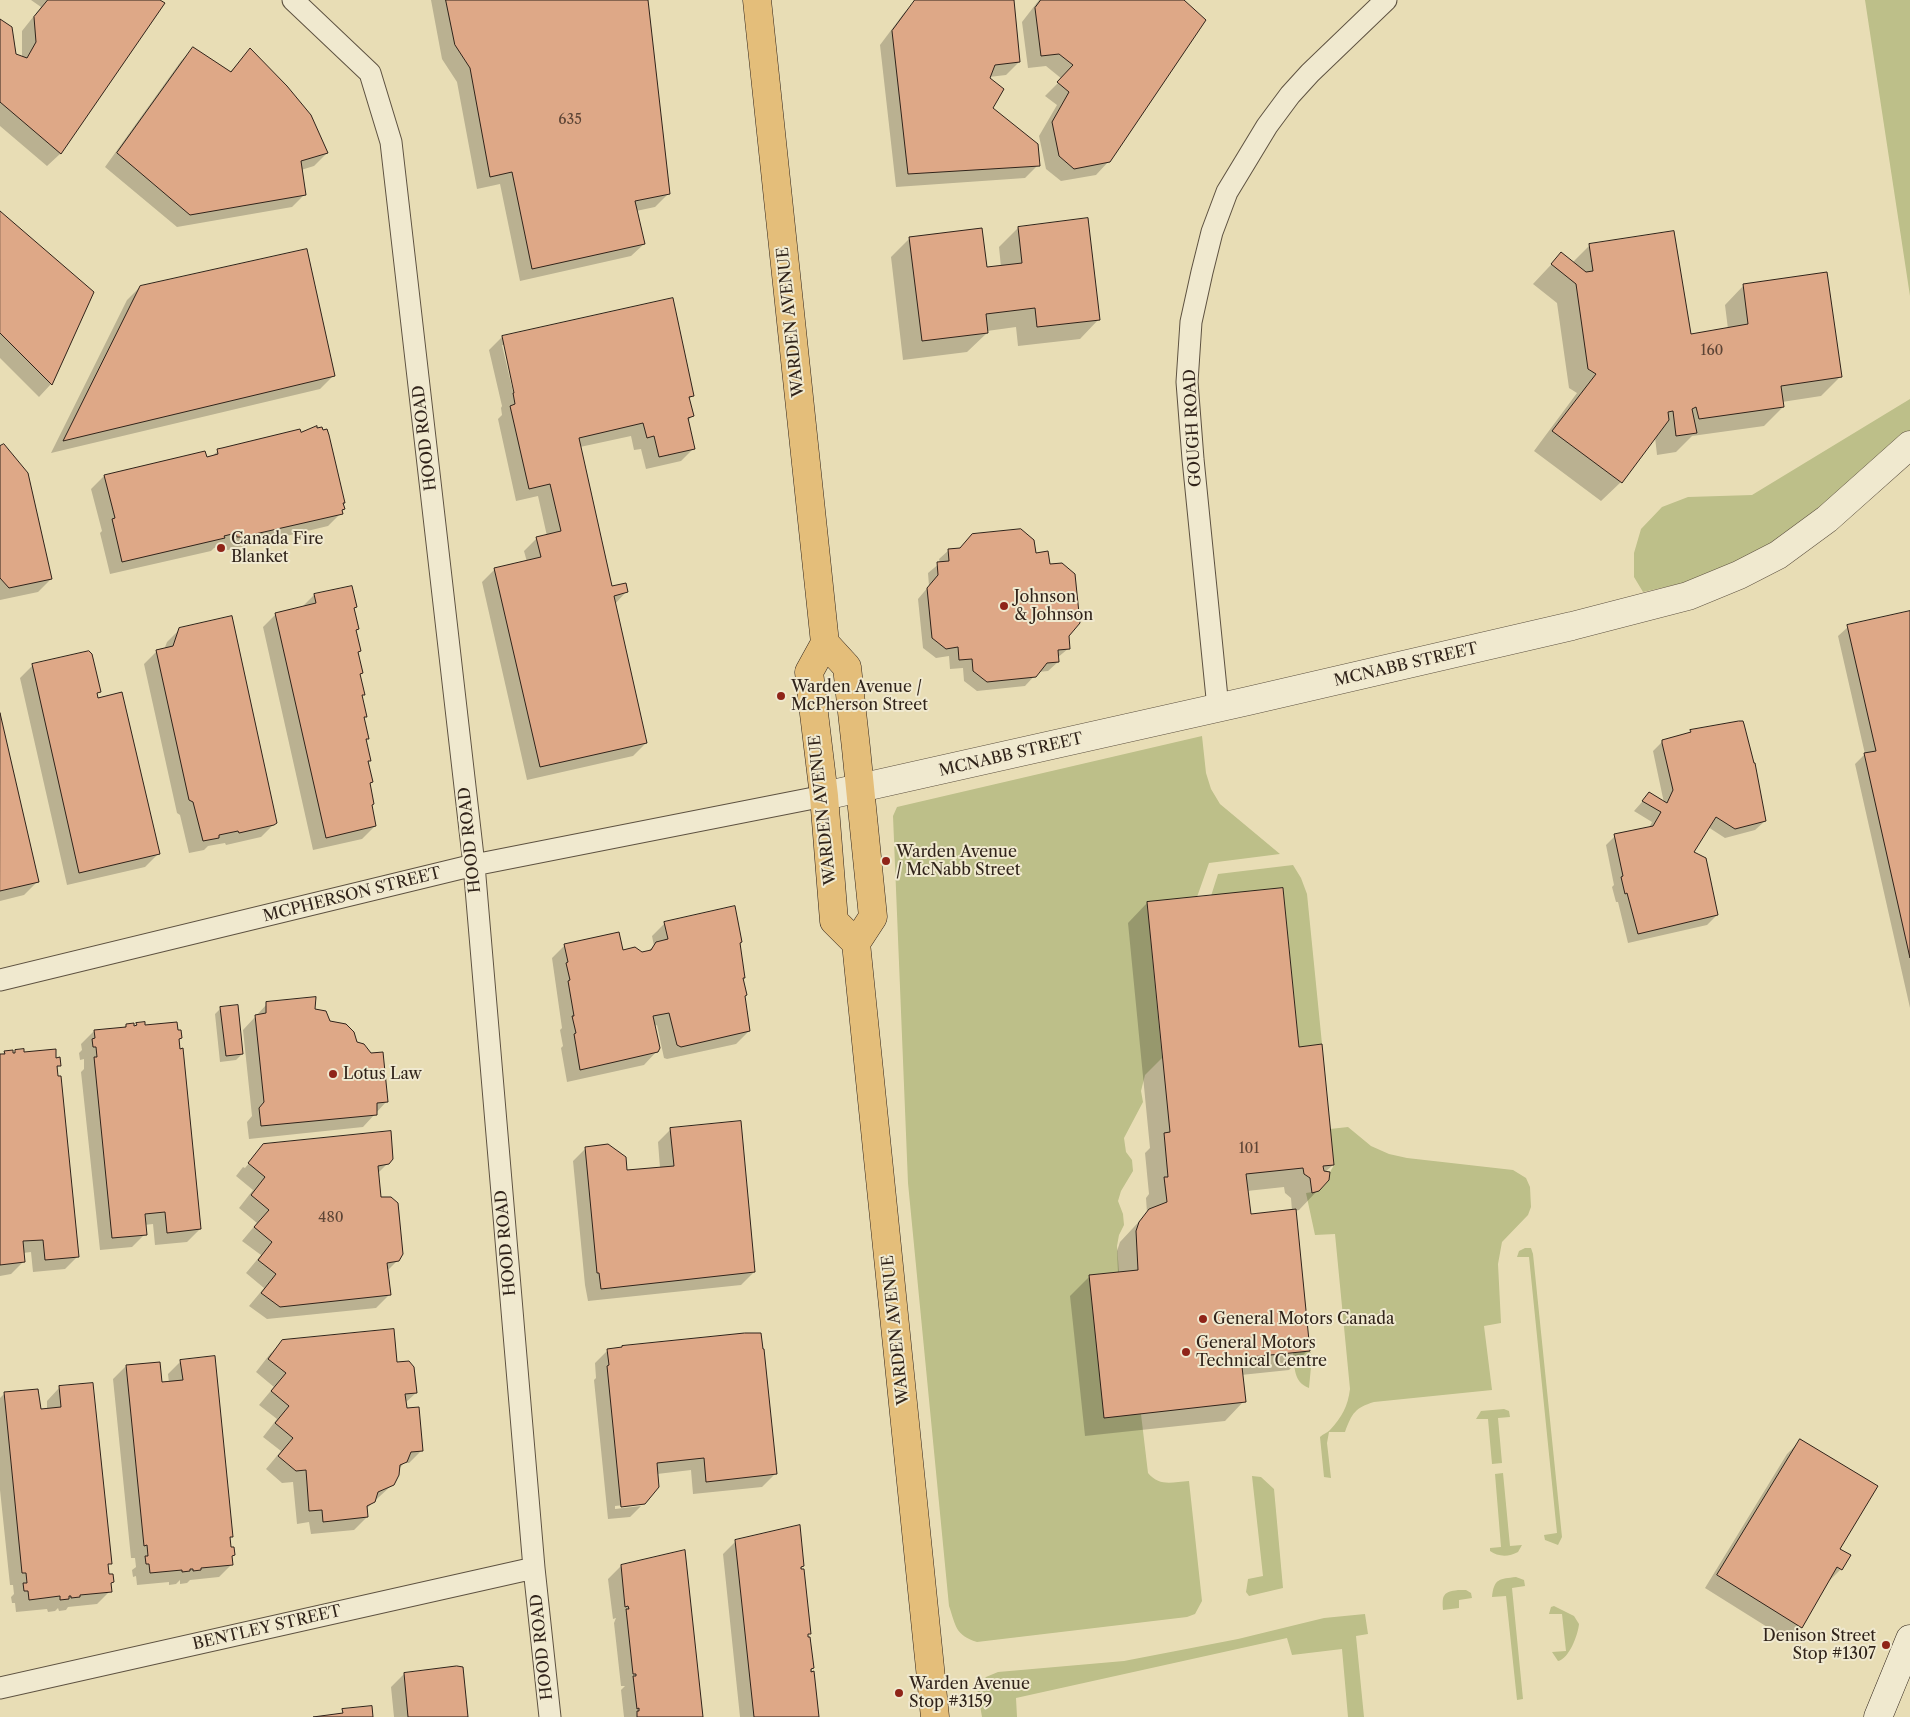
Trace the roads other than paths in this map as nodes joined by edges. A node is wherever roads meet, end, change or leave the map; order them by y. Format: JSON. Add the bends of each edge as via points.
{"nodes":[{"id":1,"x":293,"y":0,"type":"edge"},
{"id":2,"x":757,"y":0,"type":"edge"},
{"id":3,"x":1386,"y":0,"type":"edge"},
{"id":4,"x":1910,"y":445,"type":"edge"},
{"id":5,"x":825,"y":643,"type":"junction"},
{"id":6,"x":1218,"y":708,"type":"junction"},
{"id":7,"x":859,"y":790,"type":"junction"},
{"id":8,"x":824,"y":796,"type":"junction"},
{"id":9,"x":474,"y":865,"type":"junction"},
{"id":10,"x":856,"y":943,"type":"junction"},
{"id":11,"x":0,"y":980,"type":"edge"},
{"id":12,"x":534,"y":1568,"type":"junction"},
{"id":13,"x":1910,"y":1639,"type":"edge"},
{"id":14,"x":0,"y":1688,"type":"edge"},
{"id":15,"x":550,"y":1717,"type":"edge"},
{"id":16,"x":935,"y":1717,"type":"edge"},
{"id":17,"x":1878,"y":1717,"type":"edge"}],
"edges":[{"from":1,"to":9,"type":"street","name":"HOOD ROAD","via":[[370,73],[391,142]]},
{"from":2,"to":5,"type":"main road","name":"WARDEN AVENUE"},
{"from":3,"to":6,"type":"street","name":"GOUGH ROAD","via":[[1310,73],[1267,126],[1227,192],[1202,272],[1191,322],[1188,382]]},
{"from":4,"to":6,"type":"street","name":"MCNABB STREET","via":[[1827,519],[1778,555],[1688,596]]},
{"from":5,"to":7,"type":"main road","via":[[848,668]]},
{"from":5,"to":8,"type":"main road","name":"WARDEN AVENUE","via":[[809,672]]},
{"from":6,"to":7,"type":"street","name":"MCNABB STREET"},
{"from":7,"to":8,"type":"street","name":"MCNABB STREET"},
{"from":7,"to":10,"type":"main road","via":[[873,917]]},
{"from":8,"to":9,"type":"street","name":"MCPHERSON STREET"},
{"from":8,"to":10,"type":"main road","name":"WARDEN AVENUE","via":[[834,921]]},
{"from":9,"to":11,"type":"street","name":"MCPHERSON STREET"},
{"from":9,"to":12,"type":"street","name":"HOOD ROAD"},
{"from":10,"to":16,"type":"main road","name":"WARDEN AVENUE"},
{"from":12,"to":14,"type":"street","name":"BENTLEY STREET"},
{"from":12,"to":15,"type":"street","name":"HOOD ROAD"},
{"from":13,"to":17,"type":"street"}]}
